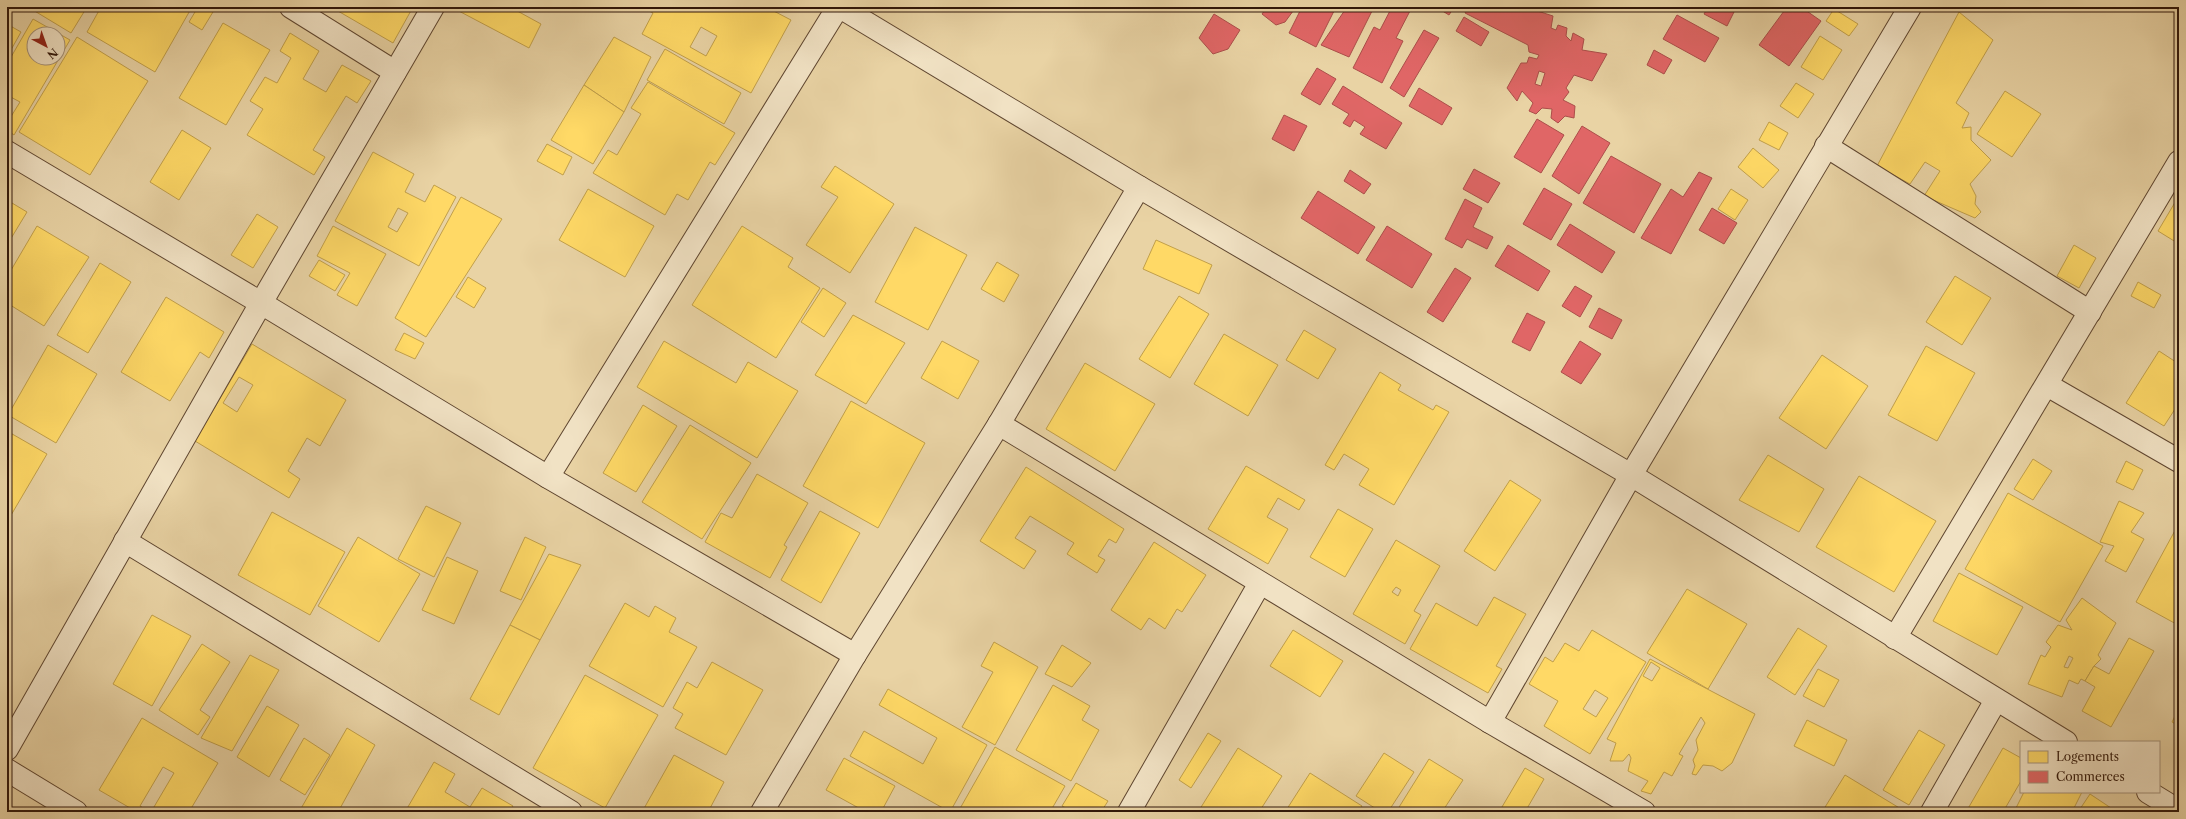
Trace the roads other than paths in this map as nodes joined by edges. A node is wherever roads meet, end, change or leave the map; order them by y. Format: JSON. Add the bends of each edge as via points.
{"nodes":[{"id":1,"x":291,"y":7,"type":"edge"},
{"id":2,"x":433,"y":7,"type":"edge"},
{"id":3,"x":839,"y":7,"type":"edge"},
{"id":4,"x":1910,"y":7,"type":"edge"},
{"id":5,"x":395,"y":72,"type":"junction"},
{"id":6,"x":1826,"y":146,"type":"junction"},
{"id":7,"x":7,"y":152,"type":"edge"},
{"id":8,"x":2176,"y":173,"type":"edge"},
{"id":9,"x":1139,"y":187,"type":"junction"},
{"id":10,"x":261,"y":303,"type":"junction"},
{"id":11,"x":2090,"y":312,"type":"junction"},
{"id":12,"x":2047,"y":385,"type":"junction"},
{"id":13,"x":999,"y":424,"type":"junction"},
{"id":14,"x":2179,"y":461,"type":"edge"},
{"id":15,"x":1631,"y":475,"type":"junction"},
{"id":16,"x":548,"y":477,"type":"junction"},
{"id":17,"x":125,"y":541,"type":"junction"},
{"id":18,"x":1260,"y":583,"type":"junction"},
{"id":19,"x":1895,"y":638,"type":"junction"},
{"id":20,"x":855,"y":655,"type":"junction"},
{"id":21,"x":1996,"y":700,"type":"junction"},
{"id":22,"x":1490,"y":722,"type":"junction"},
{"id":23,"x":2064,"y":741,"type":"edge"},
{"id":24,"x":7,"y":749,"type":"edge"},
{"id":25,"x":7,"y":770,"type":"edge"},
{"id":26,"x":2150,"y":793,"type":"edge"},
{"id":27,"x":2179,"y":811,"type":"edge"},
{"id":28,"x":76,"y":812,"type":"edge"},
{"id":29,"x":571,"y":812,"type":"edge"},
{"id":30,"x":762,"y":812,"type":"edge"},
{"id":31,"x":1129,"y":812,"type":"edge"},
{"id":32,"x":1644,"y":812,"type":"edge"},
{"id":33,"x":1932,"y":812,"type":"edge"}],
"edges":[{"from":1,"to":5,"type":"street"},
{"from":2,"to":5,"type":"street"},
{"from":3,"to":9,"type":"street"},
{"from":3,"to":16,"type":"street"},
{"from":4,"to":6,"type":"street"},
{"from":5,"to":10,"type":"street"},
{"from":6,"to":11,"type":"street"},
{"from":6,"to":15,"type":"street"},
{"from":7,"to":10,"type":"street"},
{"from":8,"to":11,"type":"street"},
{"from":9,"to":13,"type":"street"},
{"from":9,"to":15,"type":"street"},
{"from":10,"to":16,"type":"street"},
{"from":10,"to":17,"type":"street"},
{"from":11,"to":12,"type":"street"},
{"from":12,"to":14,"type":"street"},
{"from":12,"to":19,"type":"street"},
{"from":13,"to":18,"type":"street"},
{"from":13,"to":20,"type":"street"},
{"from":15,"to":19,"type":"street"},
{"from":15,"to":22,"type":"street"},
{"from":16,"to":20,"type":"street"},
{"from":17,"to":24,"type":"street"},
{"from":17,"to":29,"type":"street"},
{"from":18,"to":22,"type":"street"},
{"from":18,"to":31,"type":"street"},
{"from":19,"to":21,"type":"street"},
{"from":20,"to":30,"type":"street"},
{"from":21,"to":23,"type":"street"},
{"from":21,"to":33,"type":"street"},
{"from":22,"to":32,"type":"street"},
{"from":25,"to":28,"type":"street"},
{"from":26,"to":27,"type":"street"}]}
